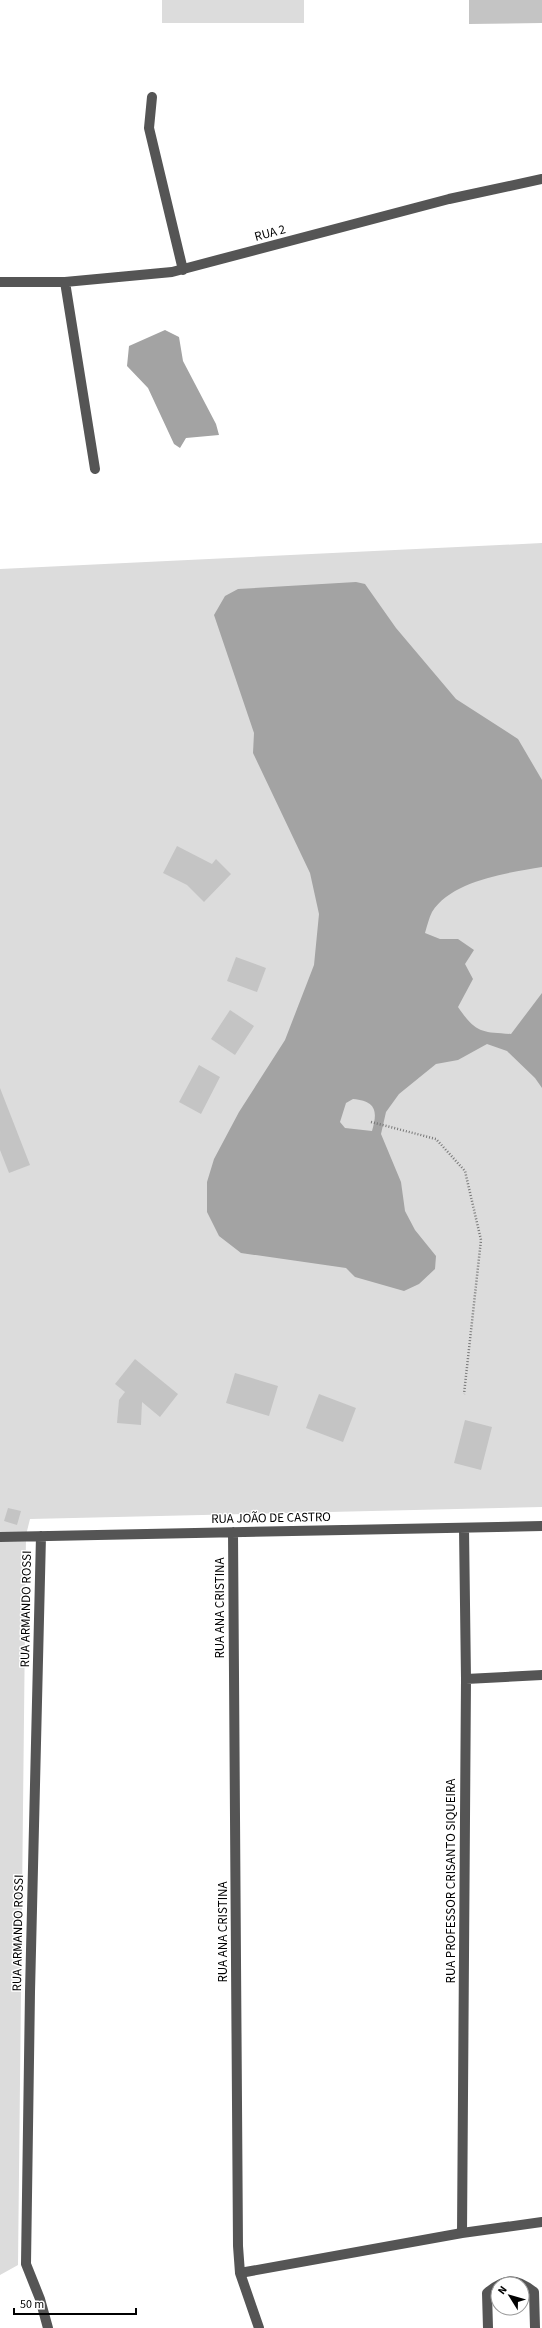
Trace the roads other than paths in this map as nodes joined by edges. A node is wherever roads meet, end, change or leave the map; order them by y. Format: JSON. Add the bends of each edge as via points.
{"nodes":[{"id":1,"x":152,"y":97,"type":"dead end"},
{"id":2,"x":542,"y":179,"type":"edge"},
{"id":3,"x":183,"y":270,"type":"junction"},
{"id":4,"x":0,"y":282,"type":"edge"},
{"id":5,"x":65,"y":282,"type":"junction"},
{"id":6,"x":95,"y":469,"type":"dead end"},
{"id":7,"x":542,"y":1526,"type":"edge"},
{"id":8,"x":464,"y":1529,"type":"junction"},
{"id":9,"x":233,"y":1532,"type":"junction"},
{"id":10,"x":41,"y":1536,"type":"junction"},
{"id":11,"x":0,"y":1537,"type":"edge"},
{"id":12,"x":542,"y":1675,"type":"edge"},
{"id":13,"x":466,"y":1679,"type":"junction"},
{"id":14,"x":542,"y":2222,"type":"edge"},
{"id":15,"x":462,"y":2233,"type":"junction"},
{"id":16,"x":240,"y":2273,"type":"junction"},
{"id":17,"x":48,"y":2328,"type":"edge"},
{"id":18,"x":259,"y":2328,"type":"edge"},
{"id":19,"x":488,"y":2328,"type":"edge"},
{"id":20,"x":535,"y":2328,"type":"edge"}],
"edges":[{"from":1,"to":3,"type":"street","via":[[149,128]]},
{"from":2,"to":3,"type":"street","name":"RUA 2","via":[[449,199]]},
{"from":3,"to":5,"type":"street","name":"RUA 2"},
{"from":4,"to":5,"type":"street","name":"RUA 2"},
{"from":5,"to":6,"type":"street"},
{"from":7,"to":8,"type":"street","name":"RUA JOÃO DE CASTRO"},
{"from":8,"to":9,"type":"street","name":"RUA JOÃO DE CASTRO"},
{"from":8,"to":13,"type":"street","name":"RUA PROFESSOR CRISANTO SIQUEIRA"},
{"from":9,"to":10,"type":"street","name":"RUA JOÃO DE CASTRO"},
{"from":9,"to":16,"type":"street","name":"RUA ANA CRISTINA"},
{"from":10,"to":11,"type":"street","name":"RUA JOÃO DE CASTRO"},
{"from":10,"to":17,"type":"street","name":"RUA ARMANDO ROSSI","via":[[26,2264]]},
{"from":12,"to":13,"type":"street"},
{"from":13,"to":15,"type":"street","name":"RUA PROFESSOR CRISANTO SIQUEIRA"},
{"from":14,"to":15,"type":"street"},
{"from":15,"to":16,"type":"street"},
{"from":16,"to":18,"type":"street","name":"RUA ANA CRISTINA"},
{"from":19,"to":20,"type":"street","via":[[487,2293],[501,2282],[521,2282],[534,2292]]}]}
